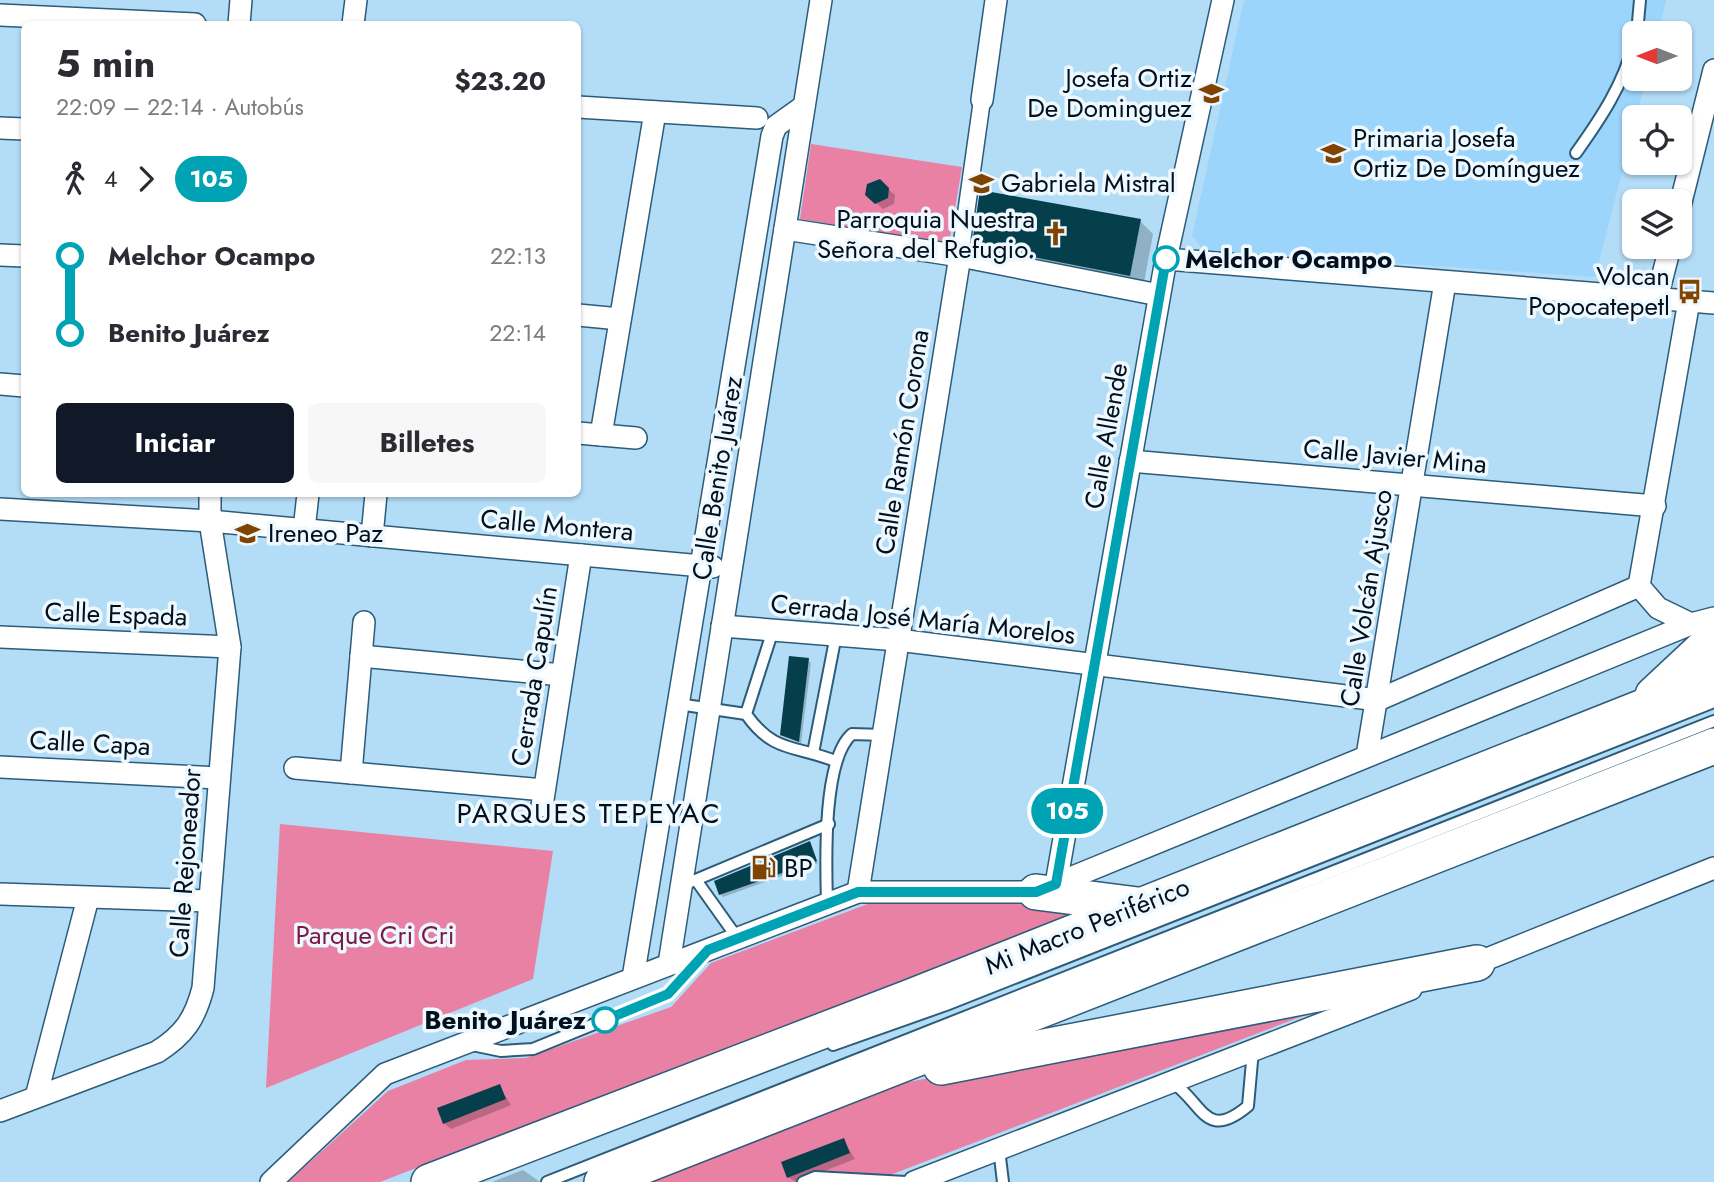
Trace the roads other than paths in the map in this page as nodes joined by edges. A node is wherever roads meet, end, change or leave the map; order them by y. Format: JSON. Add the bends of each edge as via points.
{"nodes":[{"id":1,"x":241,"y":0,"type":"edge"},
{"id":2,"x":356,"y":0,"type":"edge"},
{"id":3,"x":821,"y":0,"type":"edge"},
{"id":4,"x":996,"y":0,"type":"edge"},
{"id":5,"x":1223,"y":0,"type":"edge"},
{"id":6,"x":1640,"y":0,"type":"edge"},
{"id":7,"x":0,"y":15,"type":"edge"},
{"id":8,"x":130,"y":21,"type":"edge"},
{"id":9,"x":239,"y":21,"type":"edge"},
{"id":10,"x":354,"y":21,"type":"edge"},
{"id":11,"x":1638,"y":21,"type":"edge"},
{"id":12,"x":1714,"y":71,"type":"edge"},
{"id":13,"x":1622,"y":81,"type":"edge"},
{"id":14,"x":982,"y":100,"type":"joint"},
{"id":15,"x":804,"y":106,"type":"junction"},
{"id":16,"x":581,"y":107,"type":"edge"},
{"id":17,"x":655,"y":112,"type":"junction"},
{"id":18,"x":757,"y":118,"type":"dead end"},
{"id":19,"x":0,"y":128,"type":"edge"},
{"id":20,"x":21,"y":129,"type":"edge"},
{"id":21,"x":1576,"y":153,"type":"dead end"},
{"id":22,"x":1684,"y":189,"type":"edge"},
{"id":23,"x":785,"y":229,"type":"junction"},
{"id":24,"x":0,"y":255,"type":"edge"},
{"id":25,"x":21,"y":256,"type":"edge"},
{"id":26,"x":960,"y":256,"type":"junction"},
{"id":27,"x":1166,"y":259,"type":"junction"},
{"id":28,"x":1667,"y":259,"type":"edge"},
{"id":29,"x":1445,"y":282,"type":"junction"},
{"id":30,"x":1159,"y":295,"type":"junction"},
{"id":31,"x":1657,"y":298,"type":"junction"},
{"id":32,"x":1689,"y":301,"type":"junction"},
{"id":33,"x":1714,"y":303,"type":"edge"},
{"id":34,"x":581,"y":315,"type":"edge"},
{"id":35,"x":620,"y":319,"type":"junction"},
{"id":36,"x":0,"y":384,"type":"edge"},
{"id":37,"x":21,"y":386,"type":"edge"},
{"id":38,"x":581,"y":433,"type":"edge"},
{"id":39,"x":601,"y":435,"type":"junction"},
{"id":40,"x":636,"y":439,"type":"dead end"},
{"id":41,"x":1130,"y":461,"type":"junction"},
{"id":42,"x":1412,"y":487,"type":"junction"},
{"id":43,"x":210,"y":497,"type":"edge"},
{"id":44,"x":308,"y":497,"type":"edge"},
{"id":45,"x":376,"y":497,"type":"edge"},
{"id":46,"x":1655,"y":506,"type":"junction"},
{"id":47,"x":0,"y":509,"type":"edge"},
{"id":48,"x":210,"y":521,"type":"junction"},
{"id":49,"x":304,"y":530,"type":"junction"},
{"id":50,"x":372,"y":536,"type":"junction"},
{"id":51,"x":581,"y":555,"type":"junction"},
{"id":52,"x":701,"y":566,"type":"junction"},
{"id":53,"x":731,"y":569,"type":"junction"},
{"id":54,"x":1639,"y":586,"type":"junction"},
{"id":55,"x":1714,"y":618,"type":"edge"},
{"id":56,"x":364,"y":622,"type":"dead end"},
{"id":57,"x":722,"y":626,"type":"junction"},
{"id":58,"x":773,"y":630,"type":"junction"},
{"id":59,"x":1702,"y":631,"type":"edge"},
{"id":60,"x":836,"y":635,"type":"junction"},
{"id":61,"x":0,"y":637,"type":"edge"},
{"id":62,"x":898,"y":640,"type":"junction"},
{"id":63,"x":230,"y":647,"type":"junction"},
{"id":64,"x":361,"y":656,"type":"junction"},
{"id":65,"x":1093,"y":666,"type":"junction"},
{"id":66,"x":562,"y":675,"type":"junction"},
{"id":67,"x":1714,"y":679,"type":"edge"},
{"id":68,"x":1378,"y":700,"type":"junction"},
{"id":69,"x":1714,"y":702,"type":"edge"},
{"id":70,"x":678,"y":704,"type":"junction"},
{"id":71,"x":709,"y":709,"type":"junction"},
{"id":72,"x":1639,"y":709,"type":"junction"},
{"id":73,"x":746,"y":714,"type":"junction"},
{"id":74,"x":1714,"y":721,"type":"edge"},
{"id":75,"x":883,"y":735,"type":"junction"},
{"id":76,"x":1714,"y":746,"type":"edge"},
{"id":77,"x":813,"y":753,"type":"junction"},
{"id":78,"x":1367,"y":756,"type":"junction"},
{"id":79,"x":835,"y":761,"type":"junction"},
{"id":80,"x":0,"y":766,"type":"edge"},
{"id":81,"x":295,"y":768,"type":"dead end"},
{"id":82,"x":351,"y":773,"type":"junction"},
{"id":83,"x":219,"y":778,"type":"junction"},
{"id":84,"x":829,"y":824,"type":"junction"},
{"id":85,"x":1714,"y":868,"type":"edge"},
{"id":86,"x":689,"y":883,"type":"junction"},
{"id":87,"x":1046,"y":888,"type":"junction"},
{"id":88,"x":858,"y":892,"type":"junction"},
{"id":89,"x":0,"y":894,"type":"edge"},
{"id":90,"x":88,"y":898,"type":"junction"},
{"id":91,"x":209,"y":901,"type":"junction"},
{"id":92,"x":827,"y":904,"type":"junction"},
{"id":93,"x":1141,"y":905,"type":"junction"},
{"id":94,"x":738,"y":939,"type":"junction"},
{"id":95,"x":708,"y":950,"type":"junction"},
{"id":96,"x":1476,"y":963,"type":"junction"},
{"id":97,"x":669,"y":964,"type":"junction"},
{"id":98,"x":632,"y":978,"type":"junction"},
{"id":99,"x":465,"y":1043,"type":"junction"},
{"id":100,"x":1253,"y":1050,"type":"junction"},
{"id":101,"x":817,"y":1051,"type":"dead end"},
{"id":102,"x":1172,"y":1082,"type":"junction"},
{"id":103,"x":835,"y":1091,"type":"junction"},
{"id":104,"x":36,"y":1097,"type":"junction"},
{"id":105,"x":0,"y":1111,"type":"edge"},
{"id":106,"x":999,"y":1149,"type":"junction"},
{"id":107,"x":271,"y":1182,"type":"edge"},
{"id":108,"x":429,"y":1182,"type":"edge"},
{"id":109,"x":547,"y":1182,"type":"edge"},
{"id":110,"x":602,"y":1182,"type":"edge"},
{"id":111,"x":803,"y":1182,"type":"edge"},
{"id":112,"x":906,"y":1182,"type":"edge"},
{"id":113,"x":914,"y":1182,"type":"edge"},
{"id":114,"x":1003,"y":1182,"type":"edge"}],
"edges":[{"from":1,"to":9,"type":"street"},
{"from":2,"to":10,"type":"street"},
{"from":3,"to":15,"type":"street","name":"Calle Benito Juárez"},
{"from":4,"to":14,"type":"street","name":"Calle Ramón Corona"},
{"from":5,"to":27,"type":"street","name":"Calle Allende"},
{"from":6,"to":11,"type":"lane"},
{"from":7,"to":8,"type":"street"},
{"from":12,"to":22,"type":"street"},
{"from":13,"to":21,"type":"lane"},
{"from":14,"to":26,"type":"street","name":"Calle Ramón Corona"},
{"from":15,"to":23,"type":"street","name":"Calle Benito Juárez"},
{"from":15,"to":52,"type":"street","name":"Calle Benito Juárez","via":[[776,126],[772,136]]},
{"from":16,"to":17,"type":"street"},
{"from":17,"to":18,"type":"street"},
{"from":17,"to":35,"type":"street"},
{"from":19,"to":20,"type":"street"},
{"from":23,"to":26,"type":"street"},
{"from":23,"to":53,"type":"street","name":"Calle Benito Juárez"},
{"from":24,"to":25,"type":"street"},
{"from":26,"to":30,"type":"street"},
{"from":26,"to":62,"type":"street","name":"Calle Ramón Corona"},
{"from":27,"to":29,"type":"street"},
{"from":27,"to":30,"type":"street","name":"Calle Allende"},
{"from":28,"to":31,"type":"street"},
{"from":29,"to":31,"type":"street"},
{"from":29,"to":42,"type":"street","name":"Calle Volcán Ajusco"},
{"from":30,"to":41,"type":"street","name":"Calle Allende"},
{"from":31,"to":32,"type":"street"},
{"from":32,"to":33,"type":"street"},
{"from":32,"to":46,"type":"street"},
{"from":34,"to":35,"type":"street"},
{"from":35,"to":39,"type":"street"},
{"from":36,"to":37,"type":"street"},
{"from":38,"to":39,"type":"street"},
{"from":39,"to":40,"type":"street"},
{"from":41,"to":42,"type":"street","name":"Calle Javier Mina"},
{"from":41,"to":65,"type":"street","name":"Calle Allende"},
{"from":42,"to":46,"type":"street","name":"Calle Javier Mina"},
{"from":42,"to":68,"type":"street","name":"Calle Volcán Ajusco"},
{"from":43,"to":48,"type":"street","name":"Calle Rejoneador"},
{"from":44,"to":49,"type":"street"},
{"from":45,"to":50,"type":"street"},
{"from":46,"to":54,"type":"street"},
{"from":47,"to":48,"type":"street","name":"Calle Montera"},
{"from":48,"to":49,"type":"street","name":"Calle Montera"},
{"from":48,"to":63,"type":"street","name":"Calle Rejoneador"},
{"from":49,"to":50,"type":"street","name":"Calle Montera"},
{"from":50,"to":51,"type":"street","name":"Calle Montera"},
{"from":51,"to":52,"type":"street","name":"Calle Montera"},
{"from":51,"to":66,"type":"street","name":"Cerrada Capulín"},
{"from":52,"to":53,"type":"street","name":"Calle Montera"},
{"from":52,"to":70,"type":"street","name":"Calle Benito Juárez"},
{"from":53,"to":57,"type":"street","name":"Calle Benito Juárez"},
{"from":54,"to":59,"type":"street","via":[[1658,608]]},
{"from":54,"to":68,"type":"street"},
{"from":55,"to":59,"type":"street"},
{"from":56,"to":64,"type":"street"},
{"from":57,"to":58,"type":"street","name":"Cerrada José María Morelos"},
{"from":57,"to":71,"type":"street","name":"Calle Benito Juárez"},
{"from":58,"to":60,"type":"street","name":"Cerrada José María Morelos"},
{"from":58,"to":73,"type":"lane"},
{"from":59,"to":72,"type":"highway"},
{"from":59,"to":78,"type":"street"},
{"from":60,"to":62,"type":"street","name":"Cerrada José María Morelos"},
{"from":60,"to":77,"type":"lane"},
{"from":61,"to":63,"type":"street","name":"Calle Espada"},
{"from":62,"to":65,"type":"street","name":"Cerrada José María Morelos"},
{"from":62,"to":75,"type":"street","name":"Calle Ramón Corona"},
{"from":63,"to":83,"type":"street","name":"Calle Rejoneador"},
{"from":64,"to":66,"type":"street"},
{"from":64,"to":82,"type":"street"},
{"from":65,"to":68,"type":"street","name":"Cerrada José María Morelos"},
{"from":65,"to":87,"type":"street","name":"Calle Allende"},
{"from":66,"to":82,"type":"street","name":"Cerrada Capulín","via":[[543,798]]},
{"from":67,"to":72,"type":"highway"},
{"from":68,"to":78,"type":"street","name":"Calle Volcán Ajusco"},
{"from":69,"to":101,"type":"lane","name":"Mi Macro Periférico","via":[[960,1000]]},
{"from":70,"to":71,"type":"lane"},
{"from":70,"to":98,"type":"street","name":"Calle Benito Juárez"},
{"from":71,"to":73,"type":"lane"},
{"from":71,"to":86,"type":"street","name":"Calle Benito Juárez"},
{"from":72,"to":93,"type":"highway"},
{"from":73,"to":77,"type":"lane","via":[[770,742]]},
{"from":74,"to":109,"type":"lane","name":"Mi Macro Periférico"},
{"from":75,"to":79,"type":"lane","via":[[852,734]]},
{"from":75,"to":88,"type":"street","name":"Calle Ramón Corona"},
{"from":76,"to":103,"type":"highway"},
{"from":77,"to":79,"type":"lane"},
{"from":78,"to":87,"type":"street"},
{"from":79,"to":84,"type":"lane"},
{"from":80,"to":83,"type":"street","name":"Calle Capa"},
{"from":81,"to":82,"type":"street"},
{"from":83,"to":91,"type":"street","name":"Calle Rejoneador"},
{"from":84,"to":86,"type":"lane"},
{"from":84,"to":92,"type":"lane"},
{"from":85,"to":96,"type":"street"},
{"from":86,"to":94,"type":"lane"},
{"from":86,"to":97,"type":"street","name":"Calle Benito Juárez"},
{"from":87,"to":88,"type":"street"},
{"from":87,"to":93,"type":"highway"},
{"from":88,"to":92,"type":"street"},
{"from":89,"to":90,"type":"street"},
{"from":90,"to":91,"type":"street"},
{"from":90,"to":104,"type":"street"},
{"from":91,"to":104,"type":"street","name":"Calle Rejoneador","via":[[204,988],[191,1025],[157,1052]]},
{"from":92,"to":94,"type":"street"},
{"from":93,"to":108,"type":"highway"},
{"from":94,"to":95,"type":"street"},
{"from":95,"to":97,"type":"street"},
{"from":95,"to":99,"type":"lane","via":[[668,994],[533,1049],[501,1051]]},
{"from":96,"to":100,"type":"street"},
{"from":96,"to":103,"type":"highway"},
{"from":97,"to":98,"type":"street"},
{"from":98,"to":99,"type":"street"},
{"from":99,"to":107,"type":"street","via":[[386,1074]]},
{"from":100,"to":102,"type":"street"},
{"from":100,"to":102,"type":"lane","via":[[1248,1106],[1231,1120],[1210,1120]]},
{"from":102,"to":106,"type":"street"},
{"from":103,"to":110,"type":"highway"},
{"from":104,"to":105,"type":"street","name":"Calle Rejoneador"},
{"from":106,"to":113,"type":"street"},
{"from":106,"to":114,"type":"lane"},
{"from":111,"to":112,"type":"lane","via":[[814,1177]]}]}
